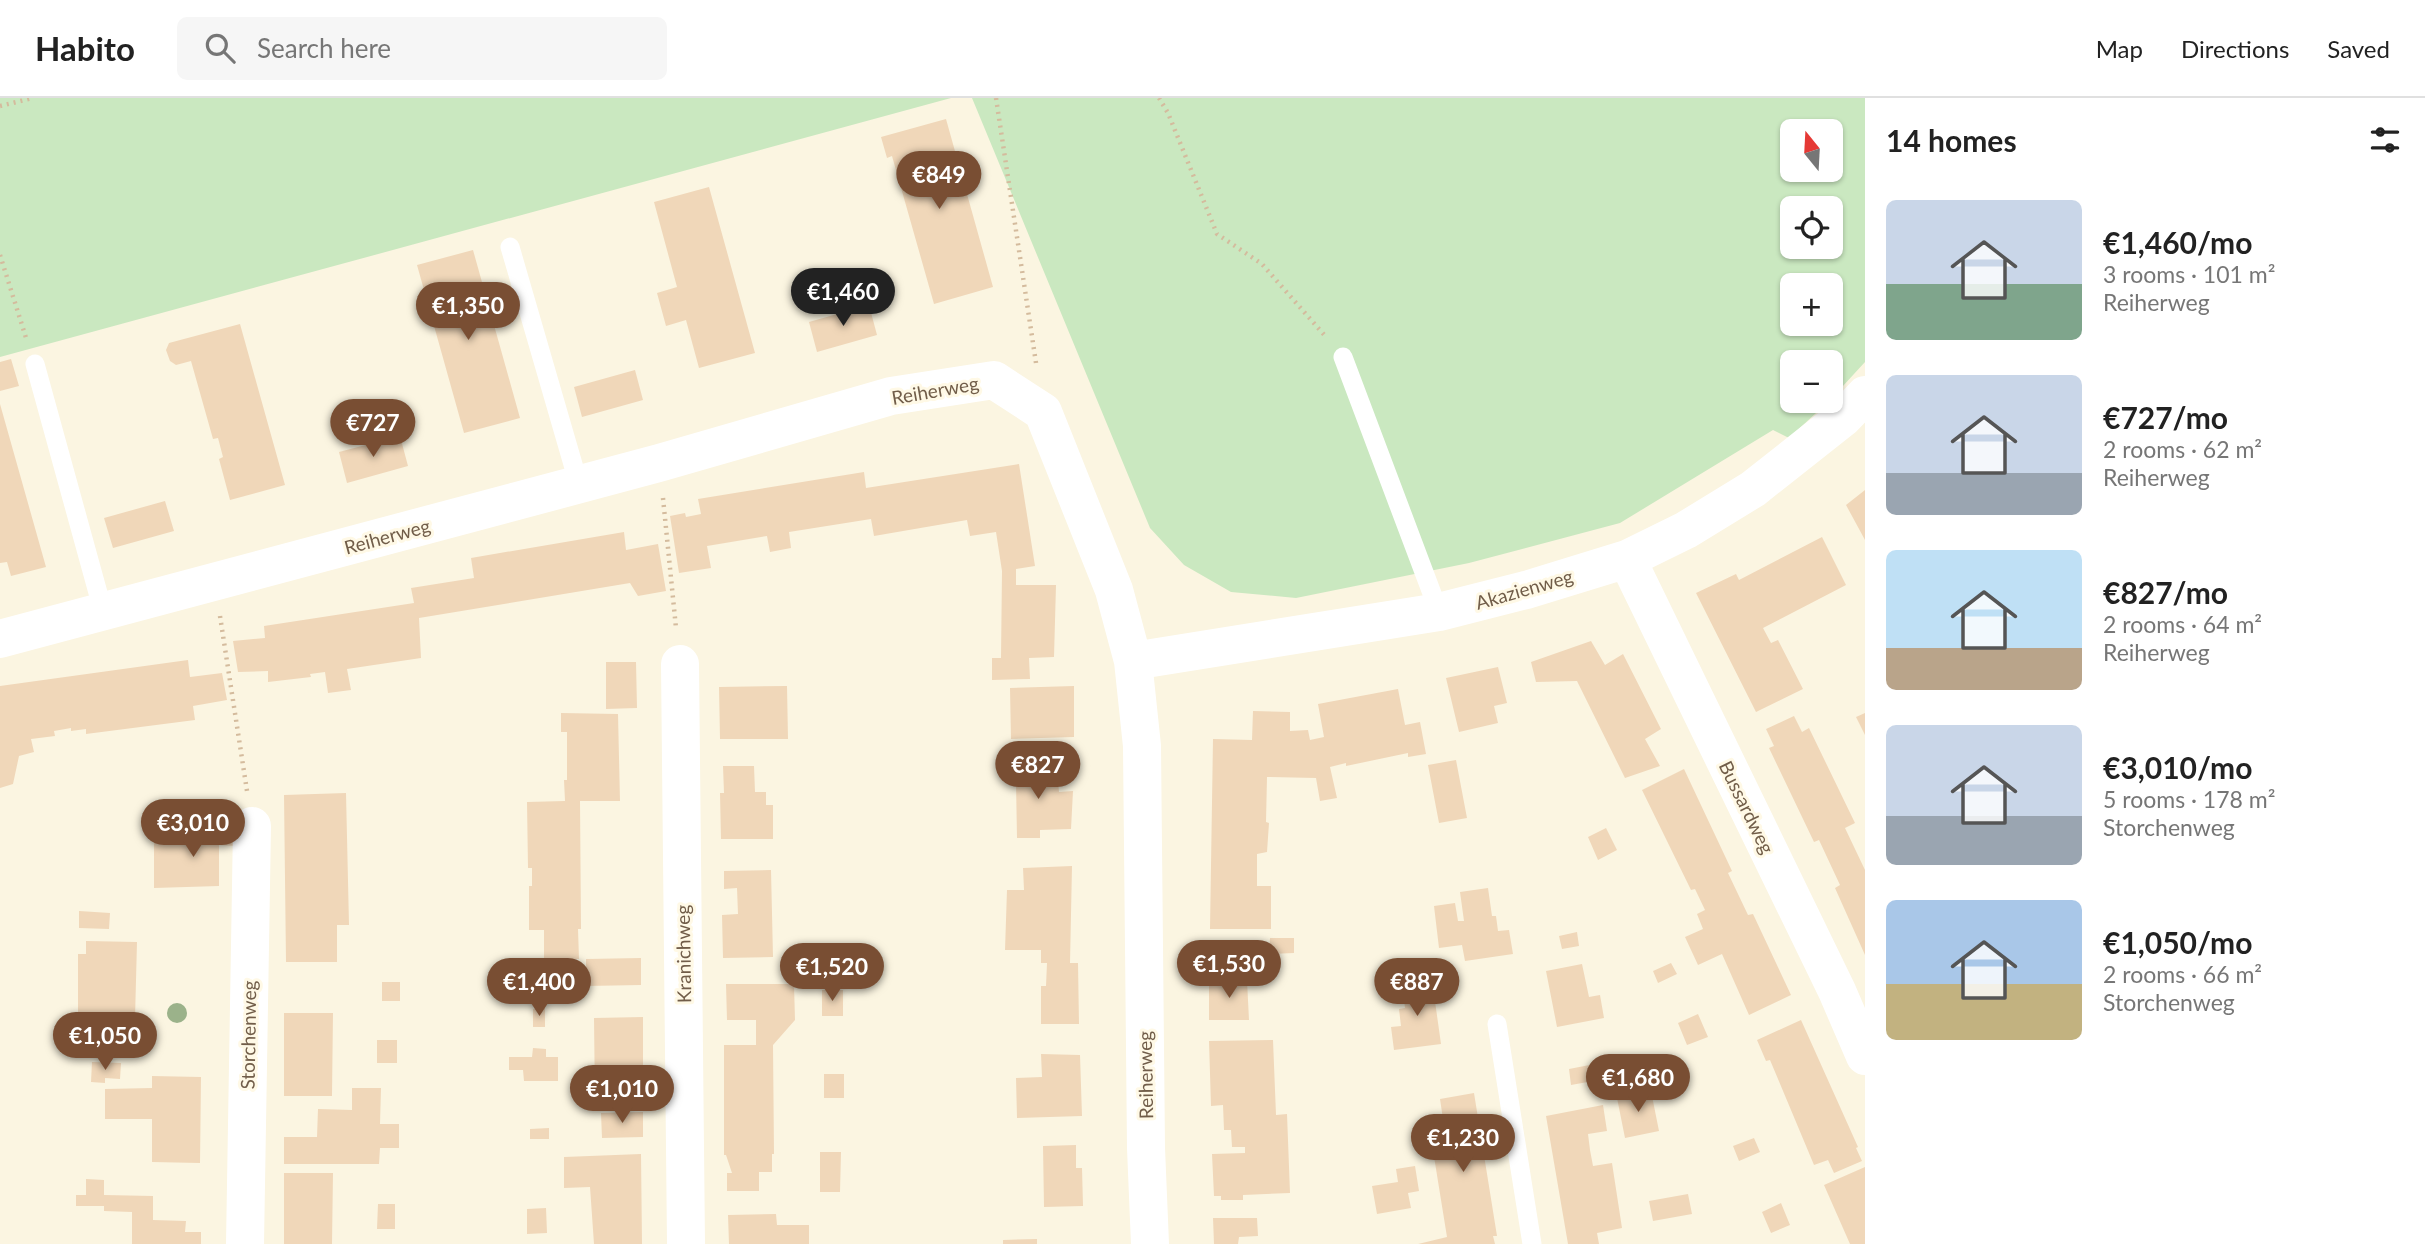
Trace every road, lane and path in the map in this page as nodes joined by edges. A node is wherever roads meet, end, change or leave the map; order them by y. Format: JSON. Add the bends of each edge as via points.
{"nodes":[{"id":1,"x":33,"y":98,"type":"edge"},
{"id":2,"x":996,"y":98,"type":"edge"},
{"id":3,"x":1158,"y":98,"type":"edge"},
{"id":4,"x":0,"y":106,"type":"edge"},
{"id":5,"x":510,"y":247,"type":"dead end"},
{"id":6,"x":0,"y":255,"type":"edge"},
{"id":7,"x":1343,"y":357,"type":"joint"},
{"id":8,"x":35,"y":364,"type":"joint"},
{"id":9,"x":1865,"y":395,"type":"edge"},
{"id":10,"x":1043,"y":412,"type":"junction"},
{"id":11,"x":659,"y":463,"type":"junction"},
{"id":12,"x":579,"y":485,"type":"junction"},
{"id":13,"x":1627,"y":559,"type":"junction"},
{"id":14,"x":215,"y":582,"type":"junction"},
{"id":15,"x":103,"y":611,"type":"junction"},
{"id":16,"x":1439,"y":612,"type":"junction"},
{"id":17,"x":0,"y":639,"type":"edge"},
{"id":18,"x":1133,"y":661,"type":"junction"},
{"id":19,"x":680,"y":664,"type":"joint"},
{"id":20,"x":252,"y":826,"type":"joint"},
{"id":21,"x":1497,"y":1024,"type":"dead end"},
{"id":22,"x":1865,"y":1056,"type":"edge"},
{"id":23,"x":245,"y":1244,"type":"edge"},
{"id":24,"x":686,"y":1244,"type":"edge"},
{"id":25,"x":1150,"y":1244,"type":"edge"},
{"id":26,"x":1532,"y":1244,"type":"edge"}],
"edges":[{"from":1,"to":4,"type":"path"},
{"from":2,"to":10,"type":"path"},
{"from":3,"to":7,"type":"path","via":[[1217,234],[1262,264]]},
{"from":5,"to":12,"type":"lane"},
{"from":6,"to":8,"type":"path"},
{"from":7,"to":16,"type":"lane"},
{"from":8,"to":15,"type":"lane"},
{"from":9,"to":13,"type":"street","name":"Akazienweg","via":[[1753,489]]},
{"from":10,"to":11,"type":"street","name":"Reiherweg","via":[[994,380],[891,396]]},
{"from":10,"to":18,"type":"street","name":"Reiherweg","via":[[1114,590]]},
{"from":11,"to":12,"type":"street","name":"Reiherweg"},
{"from":11,"to":19,"type":"path"},
{"from":12,"to":14,"type":"street","name":"Reiherweg"},
{"from":13,"to":16,"type":"street","name":"Akazienweg"},
{"from":13,"to":22,"type":"street","name":"Bussardweg"},
{"from":14,"to":15,"type":"street","name":"Reiherweg"},
{"from":14,"to":20,"type":"path"},
{"from":15,"to":17,"type":"street","name":"Reiherweg"},
{"from":16,"to":18,"type":"street","name":"Akazienweg"},
{"from":18,"to":25,"type":"street","name":"Reiherweg","via":[[1142,746]]},
{"from":19,"to":24,"type":"street","name":"Kranichweg"},
{"from":20,"to":23,"type":"street","name":"Storchenweg"},
{"from":21,"to":26,"type":"lane"}]}
